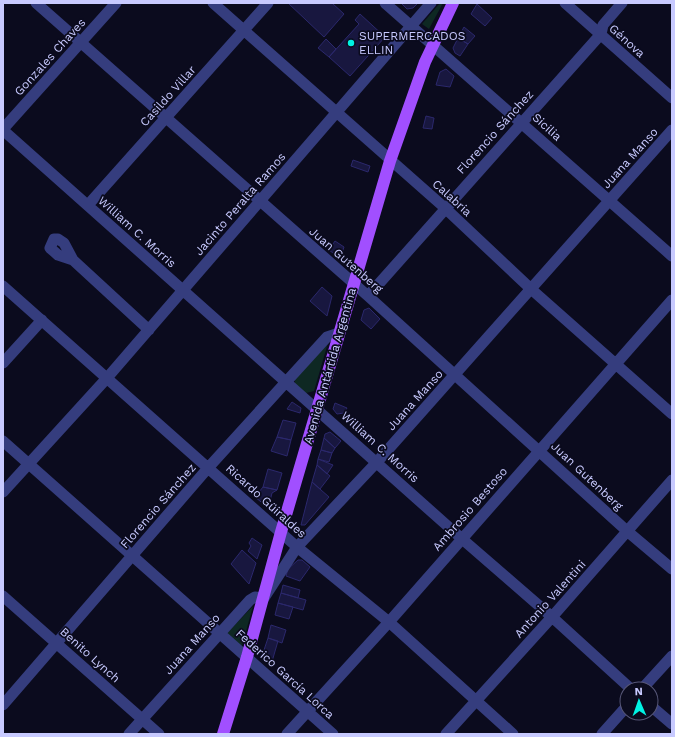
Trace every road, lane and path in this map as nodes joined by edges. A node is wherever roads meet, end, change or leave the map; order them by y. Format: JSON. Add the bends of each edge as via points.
{"nodes":[{"id":1,"x":36,"y":3,"type":"edge"},
{"id":2,"x":116,"y":3,"type":"edge"},
{"id":3,"x":213,"y":3,"type":"edge"},
{"id":4,"x":268,"y":3,"type":"edge"},
{"id":5,"x":385,"y":3,"type":"edge"},
{"id":6,"x":431,"y":3,"type":"edge"},
{"id":7,"x":453,"y":3,"type":"edge"},
{"id":8,"x":565,"y":3,"type":"edge"},
{"id":9,"x":622,"y":3,"type":"edge"},
{"id":10,"x":411,"y":27,"type":"junction"},
{"id":11,"x":244,"y":30,"type":"junction"},
{"id":12,"x":601,"y":34,"type":"junction"},
{"id":13,"x":81,"y":42,"type":"junction"},
{"id":14,"x":432,"y":45,"type":"junction"},
{"id":15,"x":672,"y":98,"type":"edge"},
{"id":16,"x":337,"y":113,"type":"junction"},
{"id":17,"x":166,"y":118,"type":"junction"},
{"id":18,"x":521,"y":122,"type":"junction"},
{"id":19,"x":3,"y":129,"type":"edge"},
{"id":20,"x":672,"y":130,"type":"edge"},
{"id":21,"x":390,"y":161,"type":"junction"},
{"id":22,"x":609,"y":201,"type":"junction"},
{"id":23,"x":260,"y":202,"type":"junction"},
{"id":24,"x":88,"y":206,"type":"junction"},
{"id":25,"x":445,"y":208,"type":"junction"},
{"id":26,"x":672,"y":256,"type":"edge"},
{"id":27,"x":73,"y":260,"type":"dead end"},
{"id":28,"x":354,"y":284,"type":"junction"},
{"id":29,"x":3,"y":286,"type":"edge"},
{"id":30,"x":531,"y":289,"type":"junction"},
{"id":31,"x":183,"y":290,"type":"junction"},
{"id":32,"x":368,"y":296,"type":"junction"},
{"id":33,"x":672,"y":300,"type":"edge"},
{"id":34,"x":42,"y":320,"type":"junction"},
{"id":35,"x":149,"y":330,"type":"junction"},
{"id":36,"x":339,"y":333,"type":"junction"},
{"id":37,"x":3,"y":363,"type":"edge"},
{"id":38,"x":616,"y":364,"type":"junction"},
{"id":39,"x":455,"y":374,"type":"junction"},
{"id":40,"x":107,"y":378,"type":"junction"},
{"id":41,"x":286,"y":382,"type":"junction"},
{"id":42,"x":317,"y":409,"type":"junction"},
{"id":43,"x":672,"y":414,"type":"edge"},
{"id":44,"x":3,"y":441,"type":"edge"},
{"id":45,"x":539,"y":450,"type":"junction"},
{"id":46,"x":377,"y":462,"type":"junction"},
{"id":47,"x":27,"y":463,"type":"junction"},
{"id":48,"x":208,"y":468,"type":"junction"},
{"id":49,"x":672,"y":480,"type":"edge"},
{"id":50,"x":3,"y":492,"type":"edge"},
{"id":51,"x":627,"y":531,"type":"junction"},
{"id":52,"x":281,"y":532,"type":"junction"},
{"id":53,"x":461,"y":538,"type":"junction"},
{"id":54,"x":297,"y":547,"type":"junction"},
{"id":55,"x":131,"y":556,"type":"junction"},
{"id":56,"x":672,"y":569,"type":"edge"},
{"id":57,"x":3,"y":596,"type":"edge"},
{"id":58,"x":264,"y":598,"type":"junction"},
{"id":59,"x":552,"y":617,"type":"junction"},
{"id":60,"x":388,"y":622,"type":"junction"},
{"id":61,"x":219,"y":633,"type":"junction"},
{"id":62,"x":57,"y":644,"type":"junction"},
{"id":63,"x":672,"y":656,"type":"edge"},
{"id":64,"x":247,"y":657,"type":"junction"},
{"id":65,"x":622,"y":681,"type":"edge"},
{"id":66,"x":649,"y":681,"type":"edge"},
{"id":67,"x":476,"y":701,"type":"junction"},
{"id":68,"x":3,"y":705,"type":"edge"},
{"id":69,"x":307,"y":712,"type":"junction"},
{"id":70,"x":659,"y":713,"type":"edge"},
{"id":71,"x":619,"y":715,"type":"edge"},
{"id":72,"x":142,"y":719,"type":"junction"},
{"id":73,"x":672,"y":724,"type":"edge"},
{"id":74,"x":129,"y":734,"type":"edge"},
{"id":75,"x":158,"y":734,"type":"edge"},
{"id":76,"x":223,"y":734,"type":"edge"},
{"id":77,"x":287,"y":734,"type":"edge"},
{"id":78,"x":334,"y":734,"type":"edge"},
{"id":79,"x":446,"y":734,"type":"edge"},
{"id":80,"x":513,"y":734,"type":"edge"},
{"id":81,"x":602,"y":734,"type":"edge"}],
"edges":[{"from":1,"to":13,"type":"street","name":"Juan Gutenberg"},
{"from":2,"to":13,"type":"street","name":"Gonzales Chaves"},
{"from":3,"to":11,"type":"street","name":"Calabria"},
{"from":4,"to":11,"type":"street","name":"Casildo Villar"},
{"from":5,"to":10,"type":"street","name":"Sicilia"},
{"from":6,"to":10,"type":"street","name":"Jacinto Peralta Ramos"},
{"from":7,"to":14,"type":"main road","name":"Avenida Antártida Argentina"},
{"from":8,"to":12,"type":"street","name":"Génova"},
{"from":9,"to":12,"type":"street","name":"Florencio Sánchez","via":[[603,25]]},
{"from":10,"to":14,"type":"street","name":"Sicilia"},
{"from":10,"to":16,"type":"street","name":"Jacinto Peralta Ramos"},
{"from":11,"to":16,"type":"street","name":"Calabria"},
{"from":11,"to":17,"type":"street","name":"Casildo Villar"},
{"from":12,"to":15,"type":"street","name":"Génova"},
{"from":12,"to":18,"type":"street","name":"Florencio Sánchez"},
{"from":13,"to":17,"type":"street","name":"Juan Gutenberg"},
{"from":13,"to":19,"type":"street","name":"Gonzales Chaves"},
{"from":14,"to":18,"type":"street","name":"Sicilia"},
{"from":14,"to":21,"type":"main road","name":"Avenida Antártida Argentina"},
{"from":16,"to":21,"type":"street","name":"Calabria"},
{"from":16,"to":23,"type":"street","name":"Jacinto Peralta Ramos"},
{"from":17,"to":23,"type":"street","name":"Juan Gutenberg"},
{"from":17,"to":24,"type":"street","name":"Casildo Villar"},
{"from":18,"to":22,"type":"street","name":"Sicilia"},
{"from":18,"to":25,"type":"street","name":"Florencio Sánchez"},
{"from":19,"to":24,"type":"street","name":"William C. Morris"},
{"from":20,"to":22,"type":"street","name":"Juana Manso"},
{"from":21,"to":25,"type":"street","name":"Calabria"},
{"from":21,"to":28,"type":"main road","name":"Avenida Antártida Argentina"},
{"from":22,"to":26,"type":"street","name":"Sicilia"},
{"from":22,"to":30,"type":"street","name":"Juana Manso"},
{"from":23,"to":28,"type":"street","name":"Juan Gutenberg"},
{"from":23,"to":31,"type":"street","name":"Jacinto Peralta Ramos"},
{"from":24,"to":31,"type":"street","name":"William C. Morris"},
{"from":25,"to":30,"type":"street","name":"Calabria"},
{"from":25,"to":32,"type":"street","name":"Florencio Sánchez"},
{"from":27,"to":35,"type":"street"},
{"from":28,"to":32,"type":"street","name":"Juan Gutenberg"},
{"from":28,"to":36,"type":"main road","name":"Avenida Antártida Argentina"},
{"from":29,"to":34,"type":"street","name":"Ricardo Güiraldes"},
{"from":30,"to":38,"type":"street","name":"Calabria"},
{"from":30,"to":39,"type":"street","name":"Juana Manso"},
{"from":31,"to":35,"type":"street","name":"Jacinto Peralta Ramos"},
{"from":31,"to":41,"type":"street","name":"William C. Morris"},
{"from":32,"to":39,"type":"street","name":"Juan Gutenberg"},
{"from":33,"to":38,"type":"street","name":"Ambrosio Bestoso"},
{"from":34,"to":37,"type":"street"},
{"from":34,"to":40,"type":"street","name":"Ricardo Güiraldes"},
{"from":35,"to":40,"type":"street","name":"Jacinto Peralta Ramos"},
{"from":36,"to":41,"type":"street","name":"Florencio Sánchez","via":[[326,337]]},
{"from":36,"to":42,"type":"main road","name":"Avenida Antártida Argentina"},
{"from":38,"to":43,"type":"street","name":"Calabria"},
{"from":38,"to":45,"type":"street","name":"Ambrosio Bestoso"},
{"from":39,"to":45,"type":"street","name":"Juan Gutenberg"},
{"from":39,"to":46,"type":"street","name":"Juana Manso"},
{"from":40,"to":47,"type":"street","name":"Jacinto Peralta Ramos"},
{"from":40,"to":48,"type":"street","name":"Ricardo Güiraldes"},
{"from":41,"to":42,"type":"street","name":"William C. Morris"},
{"from":41,"to":48,"type":"street","name":"Florencio Sánchez"},
{"from":42,"to":46,"type":"street","name":"William C. Morris"},
{"from":42,"to":52,"type":"main road","name":"Avenida Antártida Argentina"},
{"from":44,"to":47,"type":"street","name":"Federico García Lorca"},
{"from":45,"to":51,"type":"street","name":"Juan Gutenberg"},
{"from":45,"to":53,"type":"street","name":"Ambrosio Bestoso"},
{"from":46,"to":53,"type":"street","name":"William C. Morris"},
{"from":46,"to":54,"type":"street","name":"Juana Manso"},
{"from":47,"to":50,"type":"street","name":"Jacinto Peralta Ramos"},
{"from":47,"to":55,"type":"street","name":"Federico García Lorca"},
{"from":48,"to":52,"type":"street","name":"Ricardo Güiraldes"},
{"from":48,"to":55,"type":"street","name":"Florencio Sánchez"},
{"from":49,"to":51,"type":"street","name":"Antonio Valentini"},
{"from":51,"to":56,"type":"street","name":"Juan Gutenberg"},
{"from":51,"to":59,"type":"street","name":"Antonio Valentini"},
{"from":52,"to":54,"type":"street","name":"Ricardo Güiraldes"},
{"from":52,"to":58,"type":"main road","name":"Avenida Antártida Argentina"},
{"from":53,"to":59,"type":"street","name":"William C. Morris"},
{"from":53,"to":60,"type":"street","name":"Ambrosio Bestoso"},
{"from":54,"to":58,"type":"street","name":"Juana Manso"},
{"from":54,"to":60,"type":"street","name":"Ricardo Güiraldes"},
{"from":55,"to":61,"type":"street","name":"Federico García Lorca"},
{"from":55,"to":62,"type":"street","name":"Florencio Sánchez"},
{"from":57,"to":62,"type":"street","name":"Benito Lynch"},
{"from":58,"to":61,"type":"street","name":"Juana Manso","via":[[254,597],[250,600]]},
{"from":58,"to":64,"type":"main road","name":"Avenida Antártida Argentina"},
{"from":59,"to":65,"type":"street","name":"William C. Morris"},
{"from":59,"to":67,"type":"street","name":"Antonio Valentini"},
{"from":60,"to":67,"type":"street","name":"Ricardo Güiraldes"},
{"from":60,"to":69,"type":"street","name":"Ambrosio Bestoso"},
{"from":61,"to":64,"type":"street","name":"Federico García Lorca"},
{"from":61,"to":72,"type":"street","name":"Juana Manso"},
{"from":62,"to":68,"type":"street","name":"Florencio Sánchez"},
{"from":62,"to":72,"type":"street","name":"Benito Lynch"},
{"from":63,"to":66,"type":"street"},
{"from":64,"to":69,"type":"street","name":"Federico García Lorca"},
{"from":64,"to":76,"type":"main road","name":"Avenida Antártida Argentina"},
{"from":67,"to":79,"type":"street","name":"Antonio Valentini"},
{"from":67,"to":80,"type":"street","name":"Ricardo Güiraldes"},
{"from":69,"to":77,"type":"street","name":"Ambrosio Bestoso"},
{"from":69,"to":78,"type":"street","name":"Federico García Lorca"},
{"from":70,"to":73,"type":"street"},
{"from":71,"to":81,"type":"street"},
{"from":72,"to":74,"type":"street","name":"Juana Manso"},
{"from":72,"to":75,"type":"street","name":"Benito Lynch"}]}
